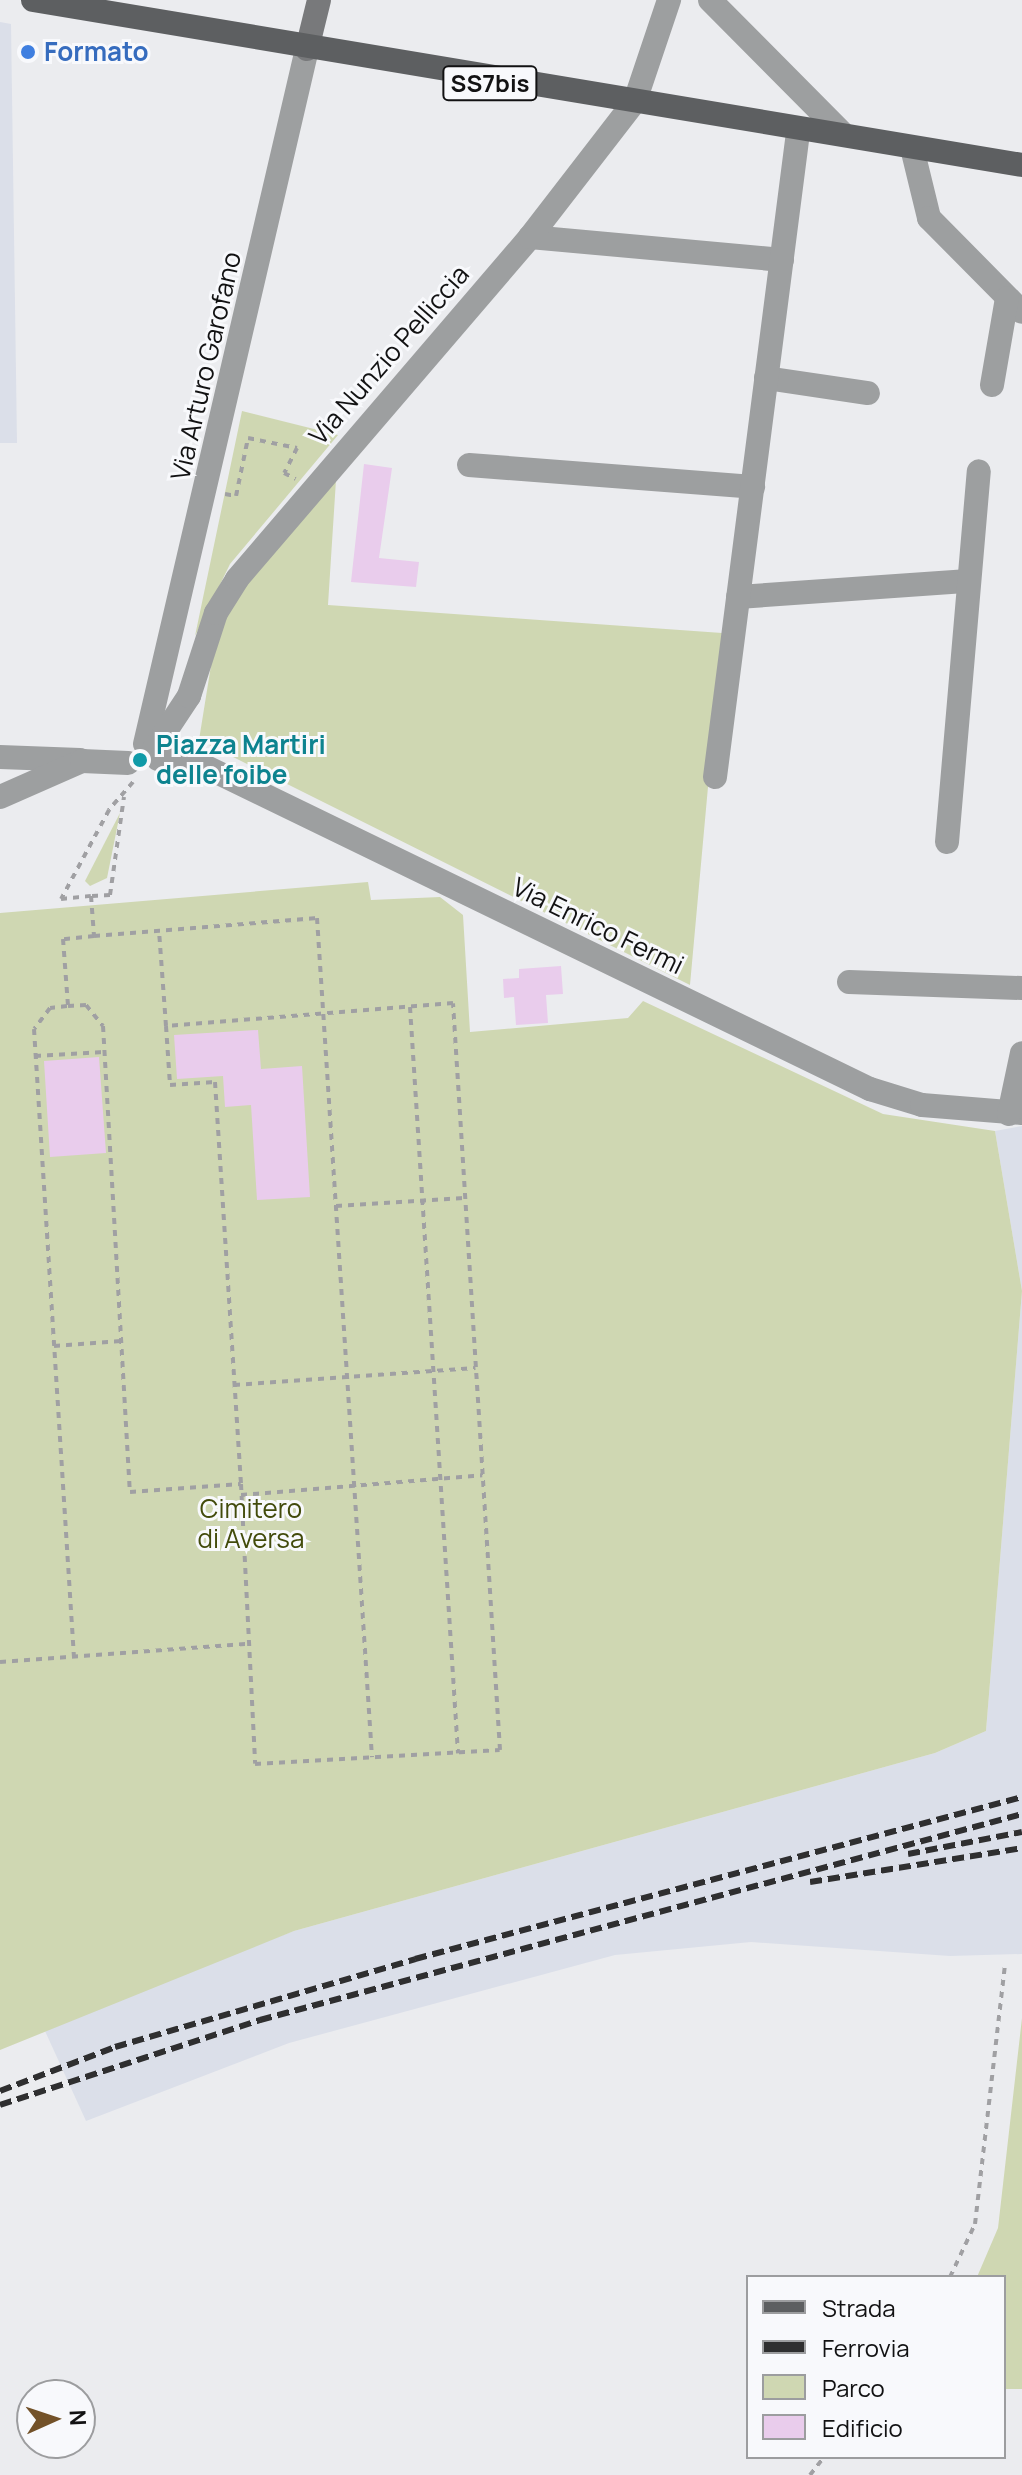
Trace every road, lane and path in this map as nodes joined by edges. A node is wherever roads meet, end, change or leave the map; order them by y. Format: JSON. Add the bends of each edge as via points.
{"nodes":[{"id":1,"x":33,"y":0,"type":"edge"},
{"id":2,"x":319,"y":0,"type":"edge"},
{"id":3,"x":669,"y":0,"type":"edge"},
{"id":4,"x":710,"y":0,"type":"edge"},
{"id":5,"x":307,"y":49,"type":"junction"},
{"id":6,"x":635,"y":101,"type":"junction"},
{"id":7,"x":666,"y":107,"type":"junction"},
{"id":8,"x":798,"y":133,"type":"junction"},
{"id":9,"x":842,"y":133,"type":"junction"},
{"id":10,"x":904,"y":146,"type":"junction"},
{"id":11,"x":1022,"y":165,"type":"edge"},
{"id":12,"x":530,"y":237,"type":"junction"},
{"id":13,"x":782,"y":260,"type":"junction"},
{"id":14,"x":1014,"y":305,"type":"edge"},
{"id":15,"x":766,"y":378,"type":"junction"},
{"id":16,"x":992,"y":385,"type":"dead end"},
{"id":17,"x":868,"y":393,"type":"dead end"},
{"id":18,"x":469,"y":465,"type":"dead end"},
{"id":19,"x":979,"y":471,"type":"dead end"},
{"id":20,"x":753,"y":487,"type":"junction"},
{"id":21,"x":207,"y":489,"type":"junction"},
{"id":22,"x":305,"y":495,"type":"junction"},
{"id":23,"x":968,"y":581,"type":"junction"},
{"id":24,"x":738,"y":597,"type":"junction"},
{"id":25,"x":152,"y":750,"type":"junction"},
{"id":26,"x":0,"y":757,"type":"edge"},
{"id":27,"x":82,"y":761,"type":"junction"},
{"id":28,"x":715,"y":777,"type":"dead end"},
{"id":29,"x":0,"y":797,"type":"edge"},
{"id":30,"x":947,"y":842,"type":"dead end"},
{"id":31,"x":91,"y":896,"type":"junction"},
{"id":32,"x":159,"y":931,"type":"junction"},
{"id":33,"x":94,"y":936,"type":"junction"},
{"id":34,"x":849,"y":982,"type":"dead end"},
{"id":35,"x":1022,"y":988,"type":"edge"},
{"id":36,"x":68,"y":1006,"type":"junction"},
{"id":37,"x":410,"y":1007,"type":"junction"},
{"id":38,"x":324,"y":1014,"type":"junction"},
{"id":39,"x":166,"y":1026,"type":"junction"},
{"id":40,"x":105,"y":1052,"type":"junction"},
{"id":41,"x":1022,"y":1053,"type":"edge"},
{"id":42,"x":35,"y":1056,"type":"junction"},
{"id":43,"x":1016,"y":1114,"type":"edge"},
{"id":44,"x":464,"y":1198,"type":"junction"},
{"id":45,"x":423,"y":1201,"type":"junction"},
{"id":46,"x":336,"y":1206,"type":"junction"},
{"id":47,"x":121,"y":1341,"type":"junction"},
{"id":48,"x":54,"y":1346,"type":"junction"},
{"id":49,"x":475,"y":1368,"type":"junction"},
{"id":50,"x":434,"y":1371,"type":"junction"},
{"id":51,"x":347,"y":1377,"type":"junction"},
{"id":52,"x":234,"y":1385,"type":"junction"},
{"id":53,"x":482,"y":1475,"type":"junction"},
{"id":54,"x":440,"y":1479,"type":"junction"},
{"id":55,"x":241,"y":1484,"type":"junction"},
{"id":56,"x":354,"y":1486,"type":"junction"},
{"id":57,"x":241,"y":1495,"type":"junction"},
{"id":58,"x":248,"y":1644,"type":"junction"},
{"id":59,"x":74,"y":1657,"type":"junction"},
{"id":60,"x":0,"y":1662,"type":"edge"},
{"id":61,"x":458,"y":1753,"type":"junction"},
{"id":62,"x":372,"y":1757,"type":"junction"},
{"id":63,"x":1005,"y":1965,"type":"dead end"},
{"id":64,"x":951,"y":2275,"type":"edge"},
{"id":65,"x":822,"y":2459,"type":"edge"},
{"id":66,"x":810,"y":2475,"type":"edge"}],
"edges":[{"from":1,"to":5,"type":"main road","number":"SS7bis"},
{"from":2,"to":5,"type":"street","name":"Via Arturo Garofano"},
{"from":3,"to":6,"type":"street","name":"Via Nunzio Pelliccia"},
{"from":4,"to":9,"type":"street"},
{"from":5,"to":6,"type":"main road","number":"SS7bis","via":[[348,54],[356,62]]},
{"from":5,"to":21,"type":"street","name":"Via Arturo Garofano"},
{"from":6,"to":7,"type":"main road","number":"SS7bis"},
{"from":6,"to":12,"type":"street","name":"Via Nunzio Pelliccia"},
{"from":7,"to":8,"type":"main road","number":"SS7bis"},
{"from":7,"to":9,"type":"main road","number":"SS7bis"},
{"from":8,"to":10,"type":"main road","number":"SS7bis"},
{"from":8,"to":13,"type":"street"},
{"from":9,"to":10,"type":"main road","number":"SS7bis"},
{"from":10,"to":11,"type":"main road","number":"SS7bis"},
{"from":10,"to":14,"type":"street","via":[[929,218]]},
{"from":12,"to":13,"type":"street"},
{"from":12,"to":22,"type":"street","name":"Via Nunzio Pelliccia"},
{"from":13,"to":15,"type":"street"},
{"from":14,"to":16,"type":"street"},
{"from":15,"to":17,"type":"street"},
{"from":15,"to":20,"type":"street"},
{"from":18,"to":20,"type":"street"},
{"from":19,"to":23,"type":"street"},
{"from":20,"to":24,"type":"street"},
{"from":21,"to":22,"type":"path","via":[[236,496],[248,438],[297,448],[284,473],[303,482],[298,488]]},
{"from":21,"to":25,"type":"street","name":"Via Arturo Garofano"},
{"from":22,"to":25,"type":"street","name":"Via Nunzio Pelliccia","via":[[225,595],[189,696]]},
{"from":23,"to":24,"type":"street"},
{"from":23,"to":30,"type":"street"},
{"from":24,"to":28,"type":"street"},
{"from":25,"to":27,"type":"street","name":"Via Nunzio Pelliccia","via":[[132,747],[128,763]]},
{"from":25,"to":43,"type":"street","name":"Via Enrico Fermi","via":[[200,764],[870,1089],[922,1105]]},
{"from":26,"to":27,"type":"street"},
{"from":27,"to":29,"type":"street"},
{"from":31,"to":31,"type":"path","via":[[61,899],[109,810],[124,797],[110,895]]},
{"from":31,"to":33,"type":"path"},
{"from":32,"to":33,"type":"path"},
{"from":32,"to":38,"type":"path","via":[[317,918]]},
{"from":32,"to":39,"type":"path"},
{"from":33,"to":36,"type":"path","via":[[63,939]]},
{"from":34,"to":35,"type":"street"},
{"from":36,"to":40,"type":"path","via":[[98,1013]]},
{"from":36,"to":42,"type":"path","via":[[40,1016]]},
{"from":37,"to":38,"type":"path"},
{"from":37,"to":44,"type":"path","via":[[453,1003]]},
{"from":37,"to":45,"type":"path"},
{"from":38,"to":39,"type":"path"},
{"from":38,"to":46,"type":"path"},
{"from":39,"to":52,"type":"path","via":[[170,1085],[215,1082]]},
{"from":40,"to":42,"type":"path"},
{"from":40,"to":47,"type":"path"},
{"from":41,"to":43,"type":"street"},
{"from":42,"to":48,"type":"path"},
{"from":44,"to":45,"type":"path"},
{"from":44,"to":49,"type":"path"},
{"from":45,"to":46,"type":"path"},
{"from":45,"to":50,"type":"path"},
{"from":46,"to":51,"type":"path"},
{"from":47,"to":48,"type":"path"},
{"from":47,"to":55,"type":"path","via":[[130,1492]]},
{"from":48,"to":59,"type":"path"},
{"from":49,"to":50,"type":"path"},
{"from":49,"to":53,"type":"path"},
{"from":50,"to":51,"type":"path"},
{"from":50,"to":54,"type":"path"},
{"from":51,"to":52,"type":"path"},
{"from":51,"to":56,"type":"path"},
{"from":52,"to":55,"type":"path"},
{"from":53,"to":54,"type":"path"},
{"from":53,"to":61,"type":"path","via":[[500,1750]]},
{"from":54,"to":56,"type":"path"},
{"from":54,"to":61,"type":"path"},
{"from":55,"to":57,"type":"path"},
{"from":56,"to":57,"type":"path"},
{"from":56,"to":62,"type":"path"},
{"from":57,"to":58,"type":"path"},
{"from":58,"to":59,"type":"path"},
{"from":58,"to":62,"type":"path","via":[[255,1764]]},
{"from":59,"to":60,"type":"path"},
{"from":61,"to":62,"type":"path"},
{"from":63,"to":64,"type":"path","via":[[975,2224]]},
{"from":65,"to":66,"type":"path"}]}
